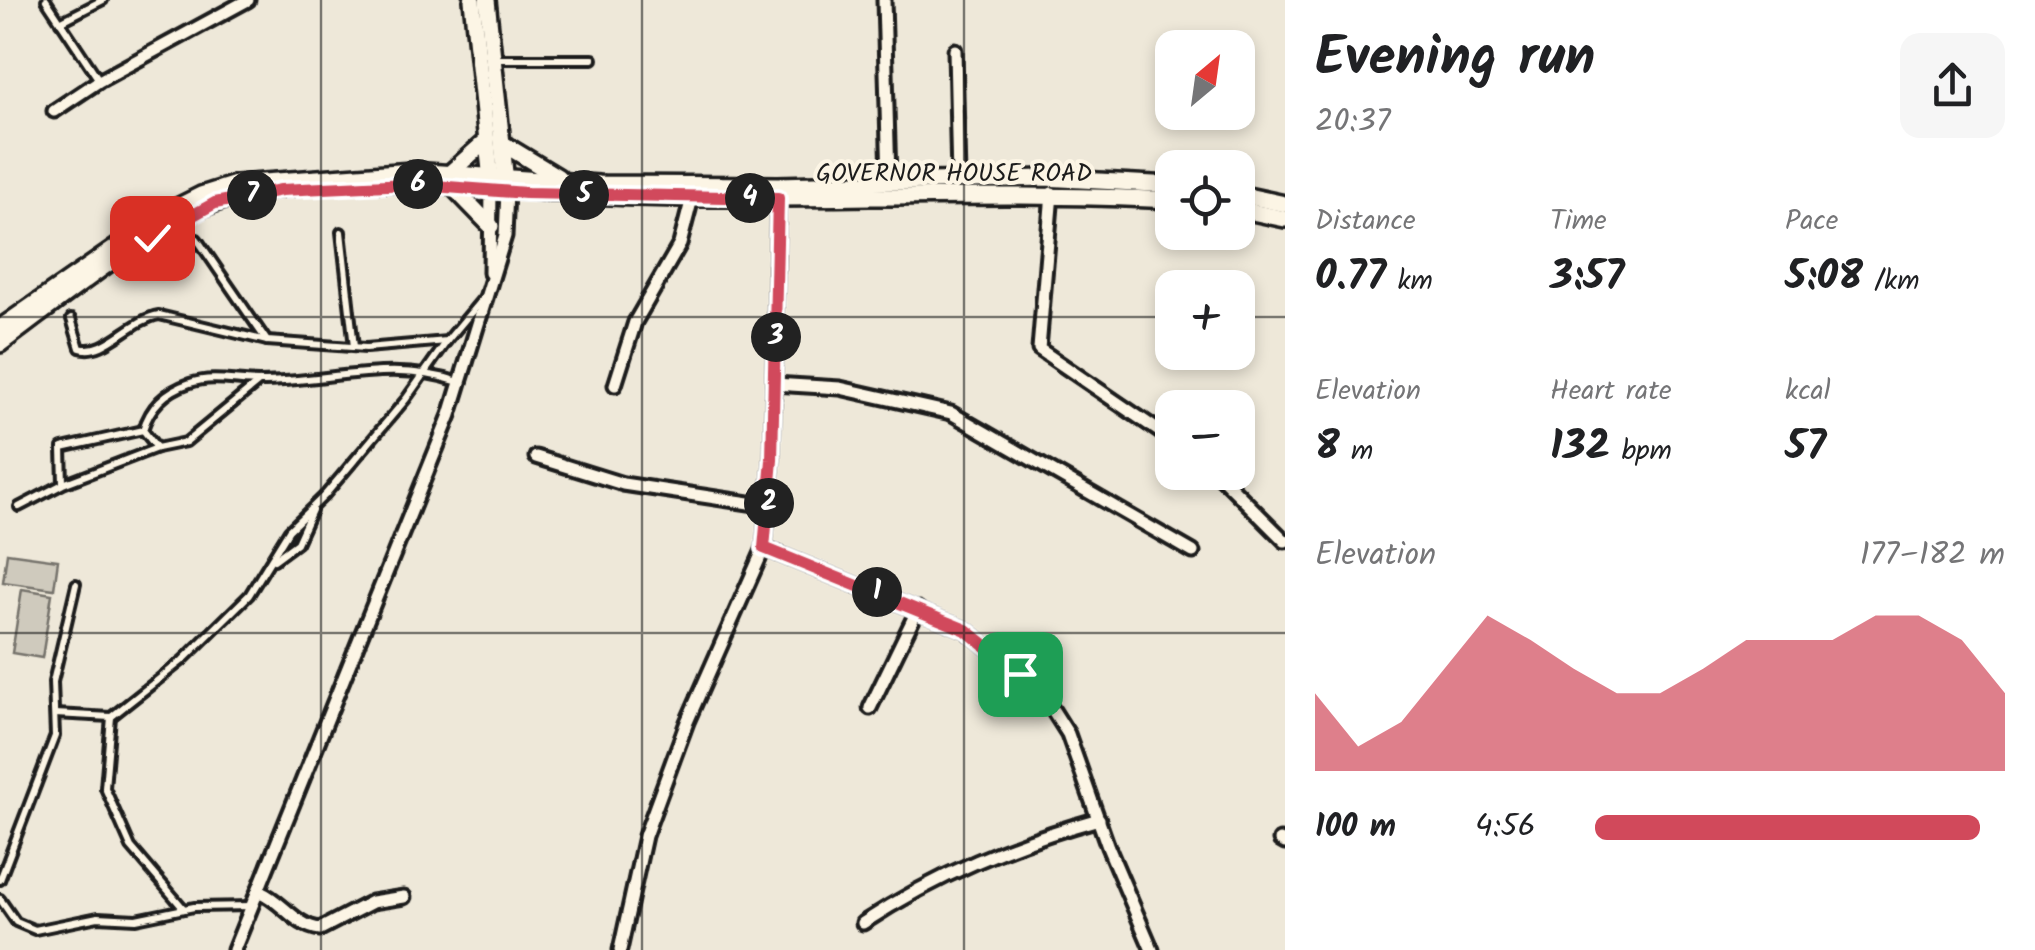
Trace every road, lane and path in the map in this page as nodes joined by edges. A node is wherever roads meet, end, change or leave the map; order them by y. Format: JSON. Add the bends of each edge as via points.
{"nodes":[{"id":1,"x":46,"y":0,"type":"edge"},
{"id":2,"x":103,"y":0,"type":"edge"},
{"id":3,"x":248,"y":0,"type":"edge"},
{"id":4,"x":472,"y":0,"type":"edge"},
{"id":5,"x":487,"y":0,"type":"edge"},
{"id":6,"x":884,"y":0,"type":"edge"},
{"id":7,"x":60,"y":22,"type":"junction"},
{"id":8,"x":955,"y":50,"type":"dead end"},
{"id":9,"x":592,"y":59,"type":"dead end"},
{"id":10,"x":496,"y":60,"type":"junction"},
{"id":11,"x":99,"y":81,"type":"junction"},
{"id":12,"x":54,"y":111,"type":"dead end"},
{"id":13,"x":487,"y":140,"type":"junction"},
{"id":14,"x":504,"y":146,"type":"junction"},
{"id":15,"x":451,"y":178,"type":"junction"},
{"id":16,"x":958,"y":179,"type":"junction"},
{"id":17,"x":562,"y":180,"type":"junction"},
{"id":18,"x":889,"y":180,"type":"junction"},
{"id":19,"x":499,"y":182,"type":"junction"},
{"id":20,"x":1155,"y":184,"type":"edge"},
{"id":21,"x":778,"y":192,"type":"junction"},
{"id":22,"x":1052,"y":193,"type":"junction"},
{"id":23,"x":692,"y":198,"type":"junction"},
{"id":24,"x":1255,"y":198,"type":"edge"},
{"id":25,"x":1155,"y":199,"type":"edge"},
{"id":26,"x":1285,"y":204,"type":"edge"},
{"id":27,"x":1255,"y":213,"type":"edge"},
{"id":28,"x":1285,"y":219,"type":"edge"},
{"id":29,"x":491,"y":226,"type":"junction"},
{"id":30,"x":341,"y":232,"type":"dead end"},
{"id":31,"x":197,"y":240,"type":"dead end"},
{"id":32,"x":490,"y":273,"type":"junction"},
{"id":33,"x":484,"y":298,"type":"junction"},
{"id":34,"x":71,"y":319,"type":"dead end"},
{"id":35,"x":0,"y":328,"type":"edge"},
{"id":36,"x":447,"y":340,"type":"junction"},
{"id":37,"x":267,"y":341,"type":"junction"},
{"id":38,"x":0,"y":344,"type":"edge"},
{"id":39,"x":354,"y":348,"type":"junction"},
{"id":40,"x":427,"y":371,"type":"junction"},
{"id":41,"x":259,"y":382,"type":"junction"},
{"id":42,"x":459,"y":382,"type":"junction"},
{"id":43,"x":774,"y":384,"type":"junction"},
{"id":44,"x":615,"y":385,"type":"dead end"},
{"id":45,"x":1155,"y":428,"type":"edge"},
{"id":46,"x":143,"y":430,"type":"junction"},
{"id":47,"x":156,"y":448,"type":"junction"},
{"id":48,"x":536,"y":457,"type":"dead end"},
{"id":49,"x":63,"y":484,"type":"junction"},
{"id":50,"x":1234,"y":490,"type":"edge"},
{"id":51,"x":769,"y":506,"type":"junction"},
{"id":52,"x":19,"y":507,"type":"dead end"},
{"id":53,"x":312,"y":509,"type":"junction"},
{"id":54,"x":1285,"y":541,"type":"edge"},
{"id":55,"x":764,"y":548,"type":"junction"},
{"id":56,"x":1193,"y":552,"type":"dead end"},
{"id":57,"x":274,"y":560,"type":"junction"},
{"id":58,"x":76,"y":584,"type":"dead end"},
{"id":59,"x":918,"y":609,"type":"junction"},
{"id":60,"x":870,"y":708,"type":"dead end"},
{"id":61,"x":55,"y":714,"type":"junction"},
{"id":62,"x":111,"y":717,"type":"junction"},
{"id":63,"x":1099,"y":819,"type":"junction"},
{"id":64,"x":0,"y":880,"type":"edge"},
{"id":65,"x":260,"y":892,"type":"junction"},
{"id":66,"x":404,"y":897,"type":"dead end"},
{"id":67,"x":0,"y":899,"type":"edge"},
{"id":68,"x":254,"y":906,"type":"junction"},
{"id":69,"x":184,"y":908,"type":"junction"},
{"id":70,"x":863,"y":923,"type":"dead end"},
{"id":71,"x":624,"y":934,"type":"junction"},
{"id":72,"x":234,"y":950,"type":"edge"},
{"id":73,"x":620,"y":950,"type":"edge"},
{"id":74,"x":634,"y":950,"type":"edge"},
{"id":75,"x":1152,"y":950,"type":"edge"}],
"edges":[{"from":1,"to":7,"type":"lane"},
{"from":2,"to":7,"type":"lane"},
{"from":3,"to":11,"type":"street"},
{"from":4,"to":13,"type":"main road"},
{"from":5,"to":10,"type":"main road"},
{"from":6,"to":18,"type":"street"},
{"from":7,"to":11,"type":"lane"},
{"from":8,"to":16,"type":"street"},
{"from":9,"to":10,"type":"lane"},
{"from":10,"to":14,"type":"main road"},
{"from":11,"to":12,"type":"street"},
{"from":13,"to":15,"type":"main road"},
{"from":13,"to":19,"type":"main road"},
{"from":14,"to":17,"type":"main road"},
{"from":14,"to":19,"type":"main road"},
{"from":15,"to":19,"type":"main road","name":"GOVERNOR HOUSE ROAD"},
{"from":15,"to":29,"type":"main road"},
{"from":15,"to":35,"type":"main road","name":"GOVERNOR HOUSE ROAD","via":[[358,172],[236,184],[201,194]]},
{"from":15,"to":38,"type":"main road","name":"GOVERNOR HOUSE ROAD","via":[[281,190],[215,203],[152,238]]},
{"from":16,"to":18,"type":"main road","name":"GOVERNOR HOUSE ROAD"},
{"from":16,"to":20,"type":"main road","name":"GOVERNOR HOUSE ROAD"},
{"from":17,"to":19,"type":"main road","name":"GOVERNOR HOUSE ROAD"},
{"from":17,"to":21,"type":"main road","name":"GOVERNOR HOUSE ROAD"},
{"from":18,"to":21,"type":"main road","name":"GOVERNOR HOUSE ROAD"},
{"from":19,"to":23,"type":"main road","name":"GOVERNOR HOUSE ROAD"},
{"from":19,"to":29,"type":"street"},
{"from":19,"to":32,"type":"street","via":[[505,236]]},
{"from":21,"to":22,"type":"main road","name":"GOVERNOR HOUSE ROAD"},
{"from":21,"to":23,"type":"main road","name":"GOVERNOR HOUSE ROAD"},
{"from":21,"to":43,"type":"street"},
{"from":22,"to":25,"type":"main road","name":"GOVERNOR HOUSE ROAD"},
{"from":22,"to":45,"type":"street","via":[[1039,348]]},
{"from":23,"to":44,"type":"street","via":[[680,244],[634,322]]},
{"from":24,"to":26,"type":"main road"},
{"from":27,"to":28,"type":"main road"},
{"from":29,"to":32,"type":"street"},
{"from":30,"to":39,"type":"lane"},
{"from":31,"to":37,"type":"lane"},
{"from":32,"to":33,"type":"street"},
{"from":33,"to":36,"type":"lane"},
{"from":33,"to":42,"type":"street"},
{"from":34,"to":37,"type":"lane","via":[[80,348],[89,351],[160,315]]},
{"from":36,"to":39,"type":"lane"},
{"from":36,"to":40,"type":"lane"},
{"from":37,"to":39,"type":"lane"},
{"from":40,"to":41,"type":"lane"},
{"from":40,"to":42,"type":"lane"},
{"from":40,"to":53,"type":"lane"},
{"from":41,"to":46,"type":"lane","via":[[191,382],[153,405]]},
{"from":41,"to":47,"type":"lane","via":[[196,436]]},
{"from":42,"to":65,"type":"street"},
{"from":43,"to":51,"type":"street"},
{"from":43,"to":56,"type":"street","via":[[840,388],[951,414]]},
{"from":46,"to":47,"type":"lane"},
{"from":46,"to":49,"type":"lane","via":[[62,448]]},
{"from":47,"to":49,"type":"lane"},
{"from":48,"to":51,"type":"street","via":[[623,484]]},
{"from":49,"to":52,"type":"lane"},
{"from":50,"to":54,"type":"street"},
{"from":51,"to":55,"type":"street"},
{"from":53,"to":57,"type":"lane","via":[[290,530]]},
{"from":53,"to":57,"type":"lane","via":[[297,543]]},
{"from":55,"to":59,"type":"street"},
{"from":55,"to":71,"type":"street","via":[[686,722],[644,836]]},
{"from":57,"to":62,"type":"lane","via":[[218,629]]},
{"from":58,"to":61,"type":"lane","via":[[54,682]]},
{"from":59,"to":60,"type":"street"},
{"from":59,"to":63,"type":"street","via":[[997,652],[1049,704],[1068,734]]},
{"from":61,"to":62,"type":"lane"},
{"from":61,"to":64,"type":"lane","via":[[49,757]]},
{"from":62,"to":69,"type":"lane","via":[[105,788],[131,847]]},
{"from":63,"to":70,"type":"street","via":[[985,855],[925,882]]},
{"from":63,"to":75,"type":"street"},
{"from":65,"to":66,"type":"street","via":[[299,922],[320,929],[372,902]]},
{"from":65,"to":68,"type":"street"},
{"from":67,"to":69,"type":"lane","via":[[16,922],[35,930]]},
{"from":68,"to":69,"type":"lane"},
{"from":68,"to":72,"type":"street"},
{"from":71,"to":73,"type":"street"},
{"from":71,"to":74,"type":"street"}]}
